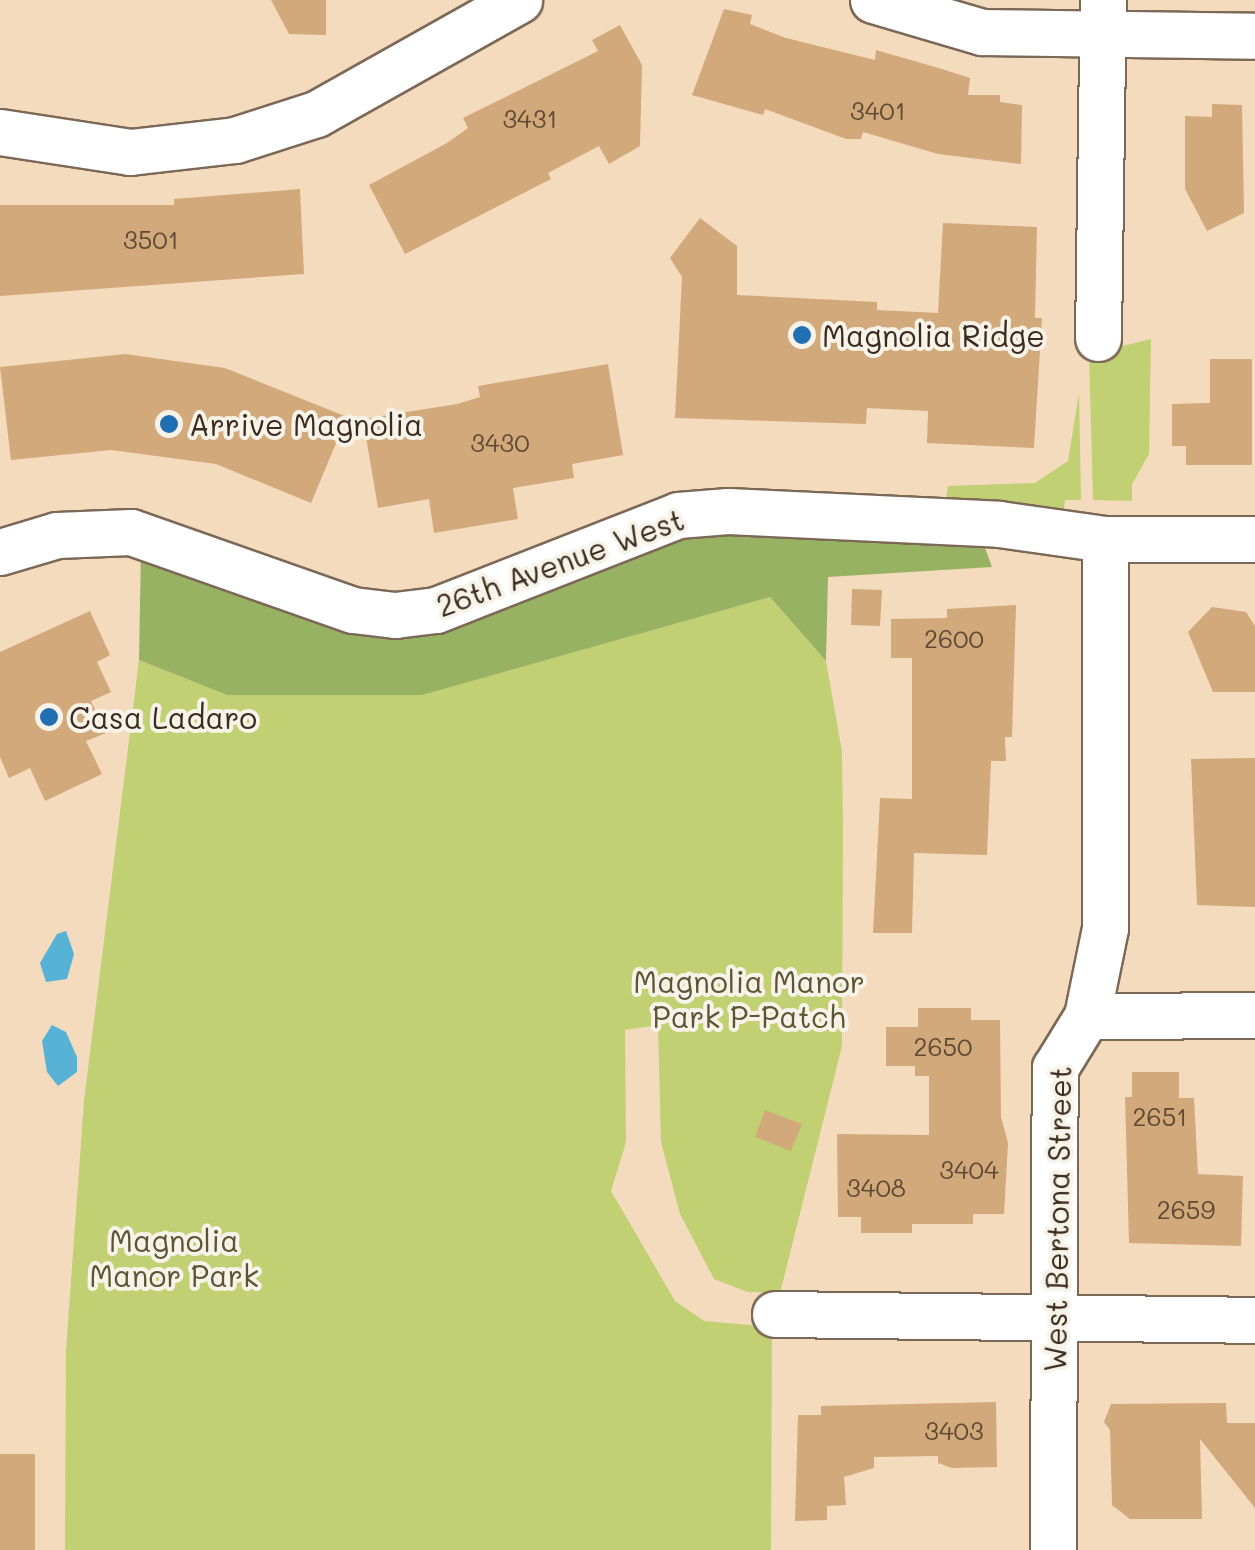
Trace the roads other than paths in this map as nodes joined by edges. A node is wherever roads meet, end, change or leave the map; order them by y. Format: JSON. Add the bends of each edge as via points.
{"nodes":[{"id":1,"x":519,"y":0,"type":"edge"},
{"id":2,"x":873,"y":0,"type":"edge"},
{"id":3,"x":1102,"y":18,"type":"edge"},
{"id":4,"x":1255,"y":36,"type":"edge"},
{"id":5,"x":0,"y":132,"type":"edge"},
{"id":6,"x":1098,"y":338,"type":"dead end"},
{"id":7,"x":1255,"y":539,"type":"edge"},
{"id":8,"x":1105,"y":540,"type":"junction"},
{"id":9,"x":0,"y":552,"type":"edge"},
{"id":10,"x":1255,"y":1015,"type":"edge"},
{"id":11,"x":1087,"y":1016,"type":"junction"},
{"id":12,"x":775,"y":1314,"type":"dead end"},
{"id":13,"x":1054,"y":1320,"type":"junction"},
{"id":14,"x":1255,"y":1320,"type":"edge"},
{"id":15,"x":1053,"y":1550,"type":"edge"}],
"edges":[{"from":1,"to":5,"type":"street","via":[[316,114],[235,140],[130,152]]},
{"from":2,"to":3,"type":"street","via":[[982,32]]},
{"from":3,"to":4,"type":"street"},
{"from":3,"to":6,"type":"street"},
{"from":7,"to":8,"type":"street","name":"26th Avenue West"},
{"from":8,"to":9,"type":"street","name":"26th Avenue West","via":[[999,524],[728,511],[678,515],[436,610],[395,615],[353,610],[130,532],[57,535]]},
{"from":8,"to":11,"type":"street","name":"West Bertona Street","via":[[1105,928]]},
{"from":10,"to":11,"type":"street"},
{"from":11,"to":13,"type":"street","name":"West Bertona Street","via":[[1055,1068]]},
{"from":12,"to":13,"type":"street"},
{"from":13,"to":14,"type":"street"},
{"from":13,"to":15,"type":"street","name":"West Bertona Street"}]}
